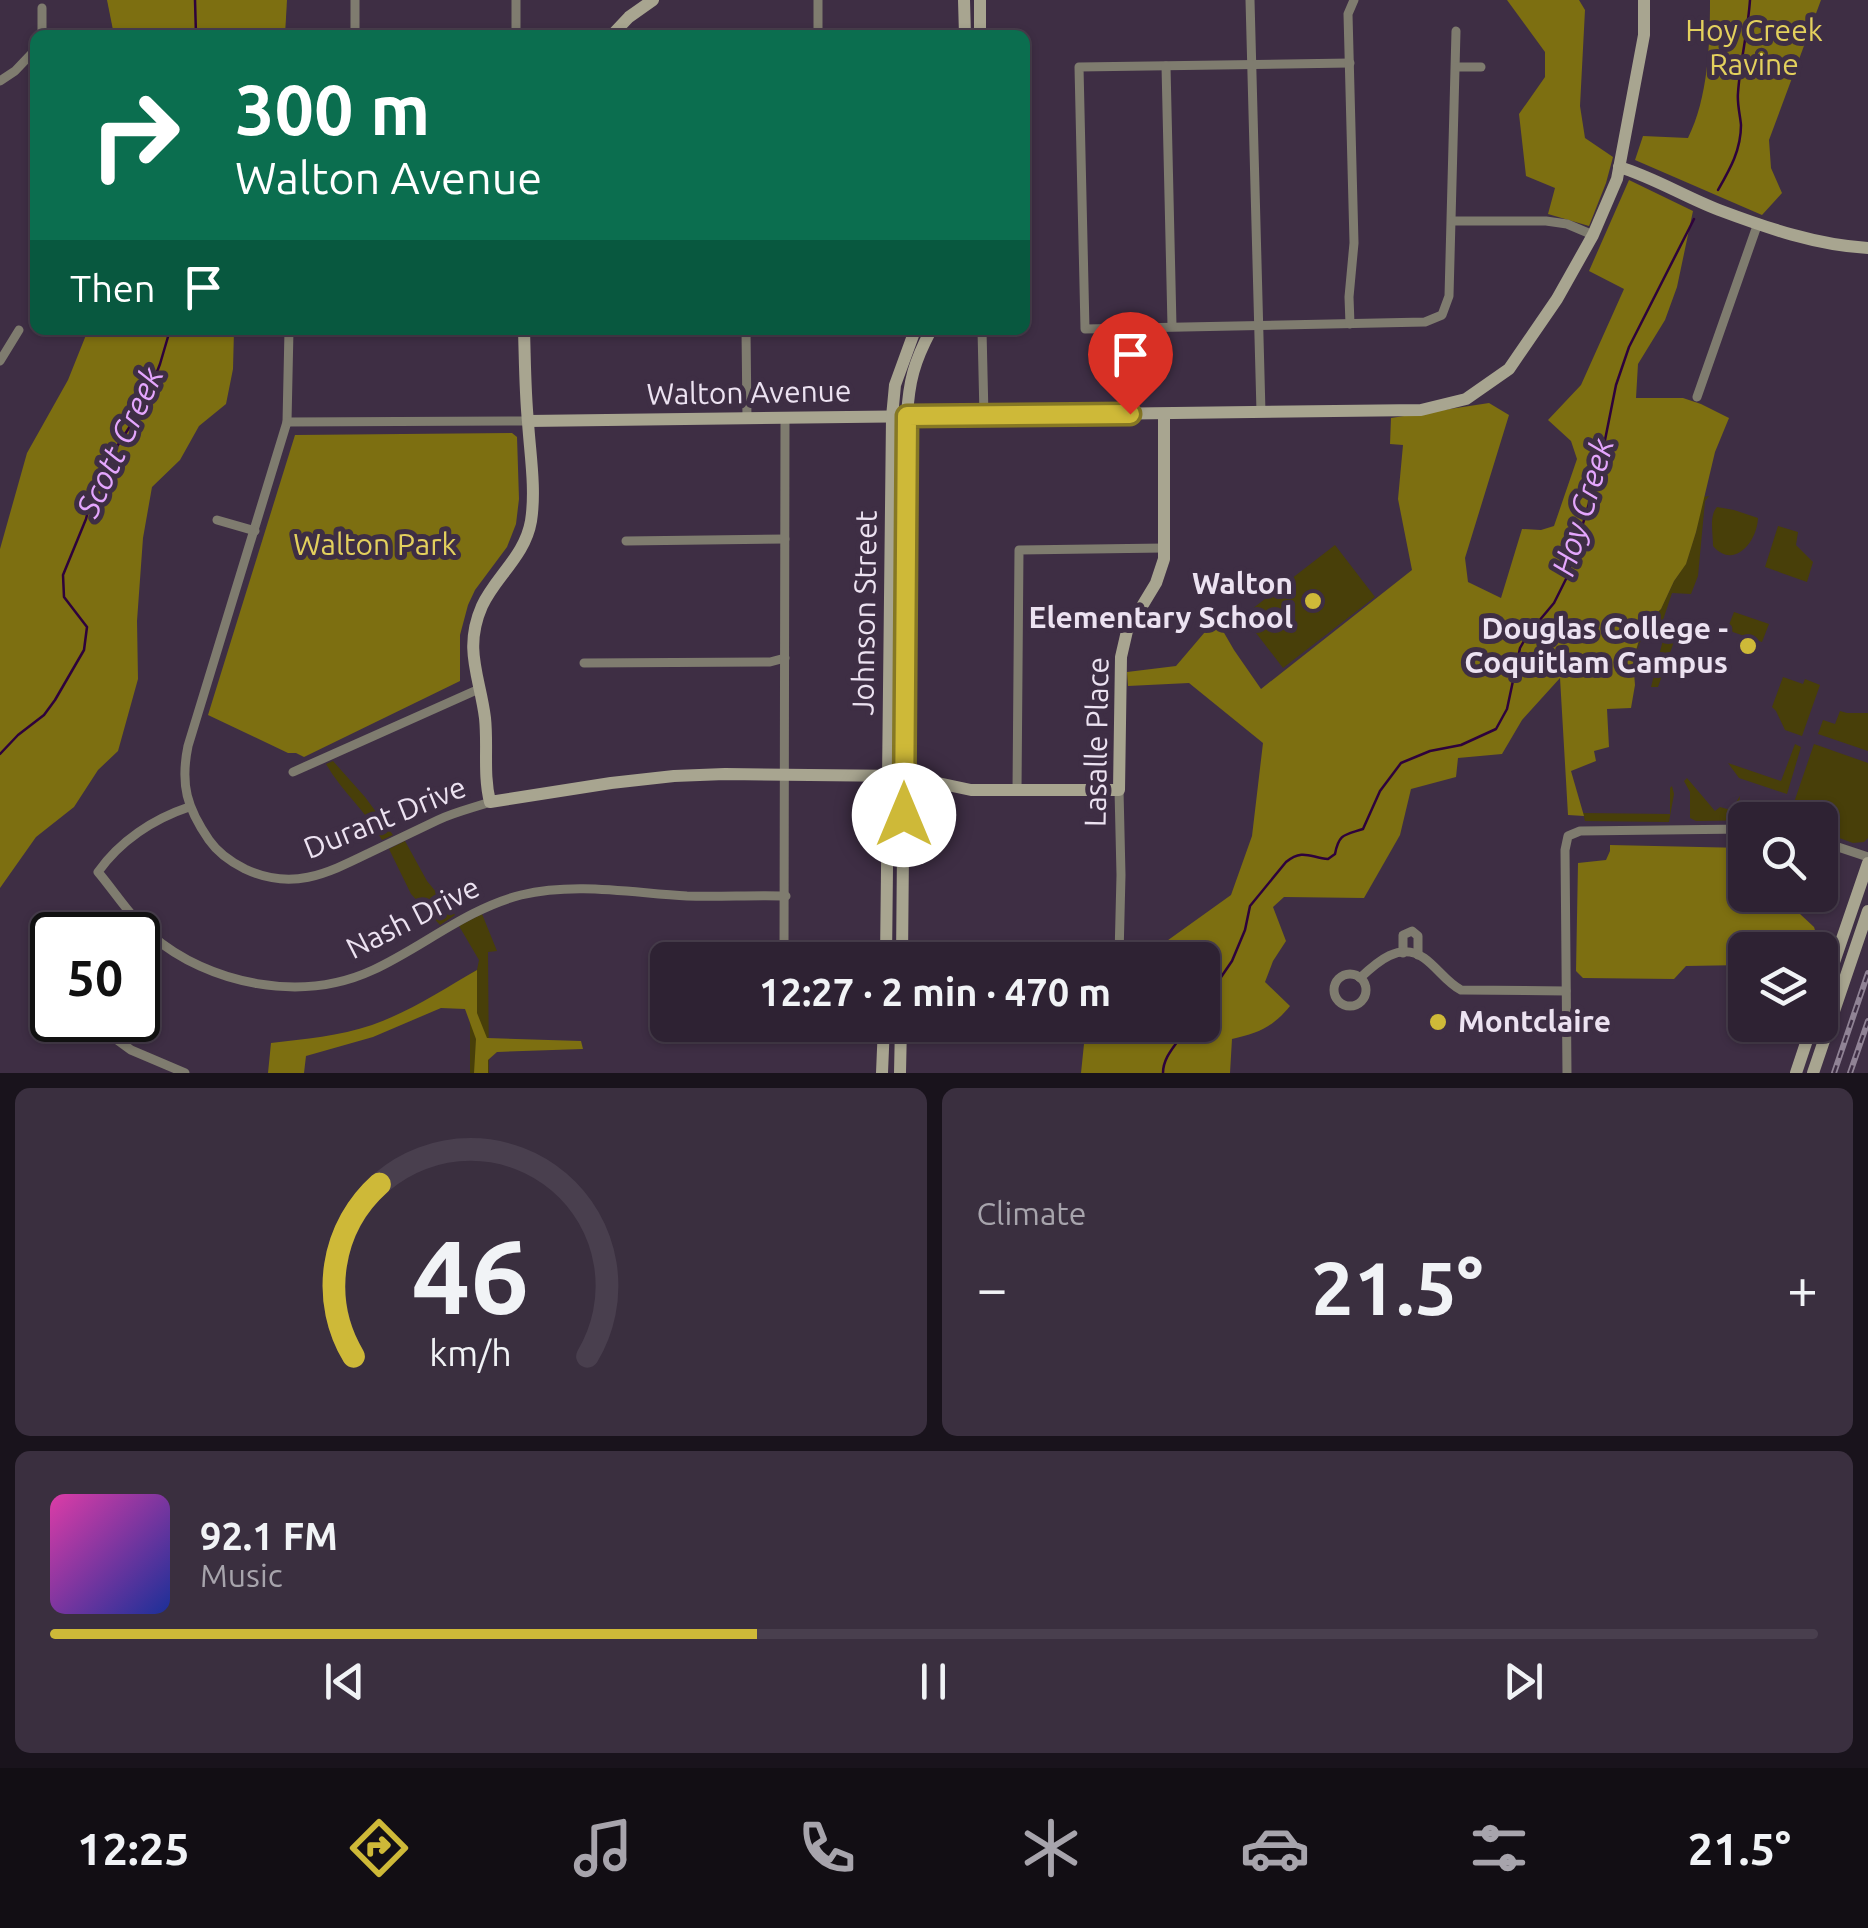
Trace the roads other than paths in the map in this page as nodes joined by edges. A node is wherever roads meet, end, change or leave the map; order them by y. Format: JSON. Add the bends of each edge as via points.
{"nodes":[{"id":1,"x":355,"y":0,"type":"edge"},
{"id":2,"x":516,"y":0,"type":"edge"},
{"id":3,"x":653,"y":0,"type":"edge"},
{"id":4,"x":818,"y":0,"type":"edge"},
{"id":5,"x":964,"y":0,"type":"edge"},
{"id":6,"x":980,"y":0,"type":"edge"},
{"id":7,"x":1250,"y":0,"type":"edge"},
{"id":8,"x":1354,"y":0,"type":"edge"},
{"id":9,"x":1644,"y":0,"type":"edge"},
{"id":10,"x":42,"y":8,"type":"dead end"},
{"id":11,"x":42,"y":30,"type":"edge"},
{"id":12,"x":354,"y":30,"type":"edge"},
{"id":13,"x":516,"y":30,"type":"edge"},
{"id":14,"x":617,"y":30,"type":"edge"},
{"id":15,"x":818,"y":30,"type":"edge"},
{"id":16,"x":965,"y":30,"type":"edge"},
{"id":17,"x":980,"y":30,"type":"edge"},
{"id":18,"x":1456,"y":31,"type":"dead end"},
{"id":19,"x":30,"y":55,"type":"edge"},
{"id":20,"x":1350,"y":62,"type":"junction"},
{"id":21,"x":1254,"y":64,"type":"junction"},
{"id":22,"x":1166,"y":66,"type":"junction"},
{"id":23,"x":1481,"y":67,"type":"dead end"},
{"id":24,"x":1456,"y":68,"type":"junction"},
{"id":25,"x":0,"y":81,"type":"edge"},
{"id":26,"x":1619,"y":167,"type":"junction"},
{"id":27,"x":1452,"y":221,"type":"junction"},
{"id":28,"x":1758,"y":222,"type":"junction"},
{"id":29,"x":1593,"y":235,"type":"junction"},
{"id":30,"x":1868,"y":248,"type":"edge"},
{"id":31,"x":1350,"y":324,"type":"junction"},
{"id":32,"x":1259,"y":325,"type":"junction"},
{"id":33,"x":1172,"y":326,"type":"junction"},
{"id":34,"x":19,"y":330,"type":"dead end"},
{"id":35,"x":289,"y":335,"type":"edge"},
{"id":36,"x":524,"y":335,"type":"edge"},
{"id":37,"x":746,"y":335,"type":"edge"},
{"id":38,"x":913,"y":335,"type":"edge"},
{"id":39,"x":928,"y":335,"type":"edge"},
{"id":40,"x":982,"y":335,"type":"edge"},
{"id":41,"x":0,"y":361,"type":"edge"},
{"id":42,"x":1698,"y":397,"type":"dead end"},
{"id":43,"x":1260,"y":412,"type":"junction"},
{"id":44,"x":1164,"y":414,"type":"junction"},
{"id":45,"x":899,"y":416,"type":"junction"},
{"id":46,"x":984,"y":416,"type":"junction"},
{"id":47,"x":785,"y":418,"type":"junction"},
{"id":48,"x":748,"y":419,"type":"junction"},
{"id":49,"x":528,"y":421,"type":"junction"},
{"id":50,"x":288,"y":422,"type":"junction"},
{"id":51,"x":217,"y":520,"type":"dead end"},
{"id":52,"x":255,"y":532,"type":"junction"},
{"id":53,"x":785,"y":540,"type":"junction"},
{"id":54,"x":626,"y":541,"type":"dead end"},
{"id":55,"x":1164,"y":548,"type":"junction"},
{"id":56,"x":786,"y":658,"type":"junction"},
{"id":57,"x":584,"y":663,"type":"dead end"},
{"id":58,"x":479,"y":689,"type":"junction"},
{"id":59,"x":293,"y":772,"type":"dead end"},
{"id":60,"x":786,"y":774,"type":"junction"},
{"id":61,"x":888,"y":775,"type":"junction"},
{"id":62,"x":905,"y":776,"type":"junction"},
{"id":63,"x":1119,"y":790,"type":"junction"},
{"id":64,"x":1017,"y":791,"type":"junction"},
{"id":65,"x":490,"y":802,"type":"junction"},
{"id":66,"x":189,"y":807,"type":"junction"},
{"id":67,"x":1728,"y":830,"type":"edge"},
{"id":68,"x":1838,"y":848,"type":"edge"},
{"id":69,"x":1868,"y":860,"type":"edge"},
{"id":70,"x":786,"y":896,"type":"junction"},
{"id":71,"x":1868,"y":910,"type":"edge"},
{"id":72,"x":132,"y":912,"type":"edge"},
{"id":73,"x":160,"y":941,"type":"edge"},
{"id":74,"x":785,"y":942,"type":"edge"},
{"id":75,"x":886,"y":942,"type":"edge"},
{"id":76,"x":902,"y":942,"type":"edge"},
{"id":77,"x":1120,"y":942,"type":"edge"},
{"id":78,"x":1838,"y":949,"type":"edge"},
{"id":79,"x":1403,"y":953,"type":"junction"},
{"id":80,"x":1418,"y":954,"type":"junction"},
{"id":81,"x":1360,"y":978,"type":"dead end"},
{"id":82,"x":1566,"y":991,"type":"junction"},
{"id":83,"x":121,"y":1042,"type":"edge"},
{"id":84,"x":883,"y":1042,"type":"edge"},
{"id":85,"x":900,"y":1042,"type":"edge"},
{"id":86,"x":1806,"y":1042,"type":"edge"},
{"id":87,"x":185,"y":1073,"type":"edge"},
{"id":88,"x":882,"y":1073,"type":"edge"},
{"id":89,"x":900,"y":1073,"type":"edge"},
{"id":90,"x":1567,"y":1073,"type":"edge"},
{"id":91,"x":1796,"y":1073,"type":"edge"},
{"id":92,"x":1813,"y":1073,"type":"edge"}],
"edges":[{"from":1,"to":12,"type":"street"},
{"from":2,"to":13,"type":"street"},
{"from":3,"to":14,"type":"street"},
{"from":4,"to":15,"type":"street"},
{"from":5,"to":16,"type":"street"},
{"from":6,"to":17,"type":"street"},
{"from":7,"to":21,"type":"street"},
{"from":8,"to":20,"type":"street","via":[[1348,14]]},
{"from":9,"to":26,"type":"street","name":"Walton Avenue","via":[[1644,34]]},
{"from":10,"to":11,"type":"street"},
{"from":18,"to":24,"type":"street"},
{"from":19,"to":25,"type":"street"},
{"from":20,"to":21,"type":"street"},
{"from":20,"to":31,"type":"street"},
{"from":21,"to":22,"type":"street"},
{"from":21,"to":32,"type":"street"},
{"from":22,"to":33,"type":"street"},
{"from":22,"to":33,"type":"street","via":[[1080,67],[1085,329]]},
{"from":23,"to":24,"type":"street"},
{"from":24,"to":27,"type":"street"},
{"from":26,"to":28,"type":"street"},
{"from":26,"to":29,"type":"street","name":"Walton Avenue"},
{"from":27,"to":29,"type":"street","via":[[1546,221]]},
{"from":27,"to":31,"type":"street","via":[[1442,316]]},
{"from":28,"to":30,"type":"street"},
{"from":28,"to":42,"type":"street"},
{"from":29,"to":43,"type":"street","name":"Walton Avenue","via":[[1510,370],[1466,399],[1421,410]]},
{"from":31,"to":32,"type":"street"},
{"from":32,"to":33,"type":"street"},
{"from":32,"to":43,"type":"street"},
{"from":34,"to":41,"type":"street"},
{"from":35,"to":50,"type":"street"},
{"from":36,"to":49,"type":"street"},
{"from":37,"to":48,"type":"street"},
{"from":38,"to":45,"type":"street","name":"Johnson Street","via":[[895,385]]},
{"from":39,"to":45,"type":"street","name":"Johnson Street"},
{"from":40,"to":46,"type":"street"},
{"from":43,"to":44,"type":"street","name":"Walton Avenue"},
{"from":44,"to":46,"type":"street","name":"Walton Avenue"},
{"from":44,"to":55,"type":"street","name":"Lasalle Place"},
{"from":45,"to":46,"type":"street","name":"Walton Avenue"},
{"from":45,"to":47,"type":"street","name":"Walton Avenue"},
{"from":45,"to":61,"type":"street","name":"Johnson Street"},
{"from":45,"to":62,"type":"street","name":"Johnson Street"},
{"from":47,"to":48,"type":"street","name":"Walton Avenue"},
{"from":47,"to":53,"type":"street"},
{"from":48,"to":49,"type":"street","name":"Walton Avenue"},
{"from":49,"to":50,"type":"street","name":"Walton Avenue"},
{"from":49,"to":58,"type":"street","via":[[531,521],[477,619],[472,662]]},
{"from":50,"to":52,"type":"street"},
{"from":51,"to":52,"type":"street"},
{"from":52,"to":66,"type":"street","via":[[188,746]]},
{"from":53,"to":54,"type":"street"},
{"from":53,"to":56,"type":"street"},
{"from":55,"to":63,"type":"street","name":"Lasalle Place","via":[[1156,583],[1120,657]]},
{"from":55,"to":64,"type":"street","via":[[1019,550]]},
{"from":56,"to":57,"type":"street"},
{"from":56,"to":60,"type":"street"},
{"from":58,"to":59,"type":"street"},
{"from":58,"to":65,"type":"street"},
{"from":60,"to":61,"type":"street","name":"Durant Drive"},
{"from":60,"to":65,"type":"street","name":"Durant Drive","via":[[674,776]]},
{"from":60,"to":70,"type":"street"},
{"from":61,"to":62,"type":"street","name":"Durant Drive"},
{"from":61,"to":75,"type":"street","name":"Johnson Street"},
{"from":62,"to":64,"type":"street","name":"Durant Drive","via":[[959,790]]},
{"from":62,"to":76,"type":"street","name":"Johnson Street"},
{"from":63,"to":64,"type":"street","name":"Durant Drive"},
{"from":63,"to":77,"type":"street","name":"Lasalle Place"},
{"from":65,"to":66,"type":"street","name":"Durant Drive","via":[[334,870],[286,880],[226,857]]},
{"from":66,"to":72,"type":"street","name":"Nash Drive","via":[[135,834],[98,872]]},
{"from":67,"to":82,"type":"street","via":[[1569,835]]},
{"from":68,"to":69,"type":"street"},
{"from":69,"to":78,"type":"street"},
{"from":70,"to":73,"type":"street","name":"Nash Drive","via":[[626,889],[526,894],[472,914],[372,970],[311,985],[239,980]]},
{"from":70,"to":74,"type":"street"},
{"from":71,"to":92,"type":"street"},
{"from":79,"to":80,"type":"street"},
{"from":79,"to":80,"type":"street","via":[[1404,934],[1412,930]]},
{"from":79,"to":81,"type":"street","via":[[1384,957]]},
{"from":80,"to":82,"type":"street","via":[[1462,991]]},
{"from":82,"to":90,"type":"street"},
{"from":83,"to":87,"type":"street"},
{"from":84,"to":88,"type":"street"},
{"from":85,"to":89,"type":"street"},
{"from":86,"to":91,"type":"street"}]}
